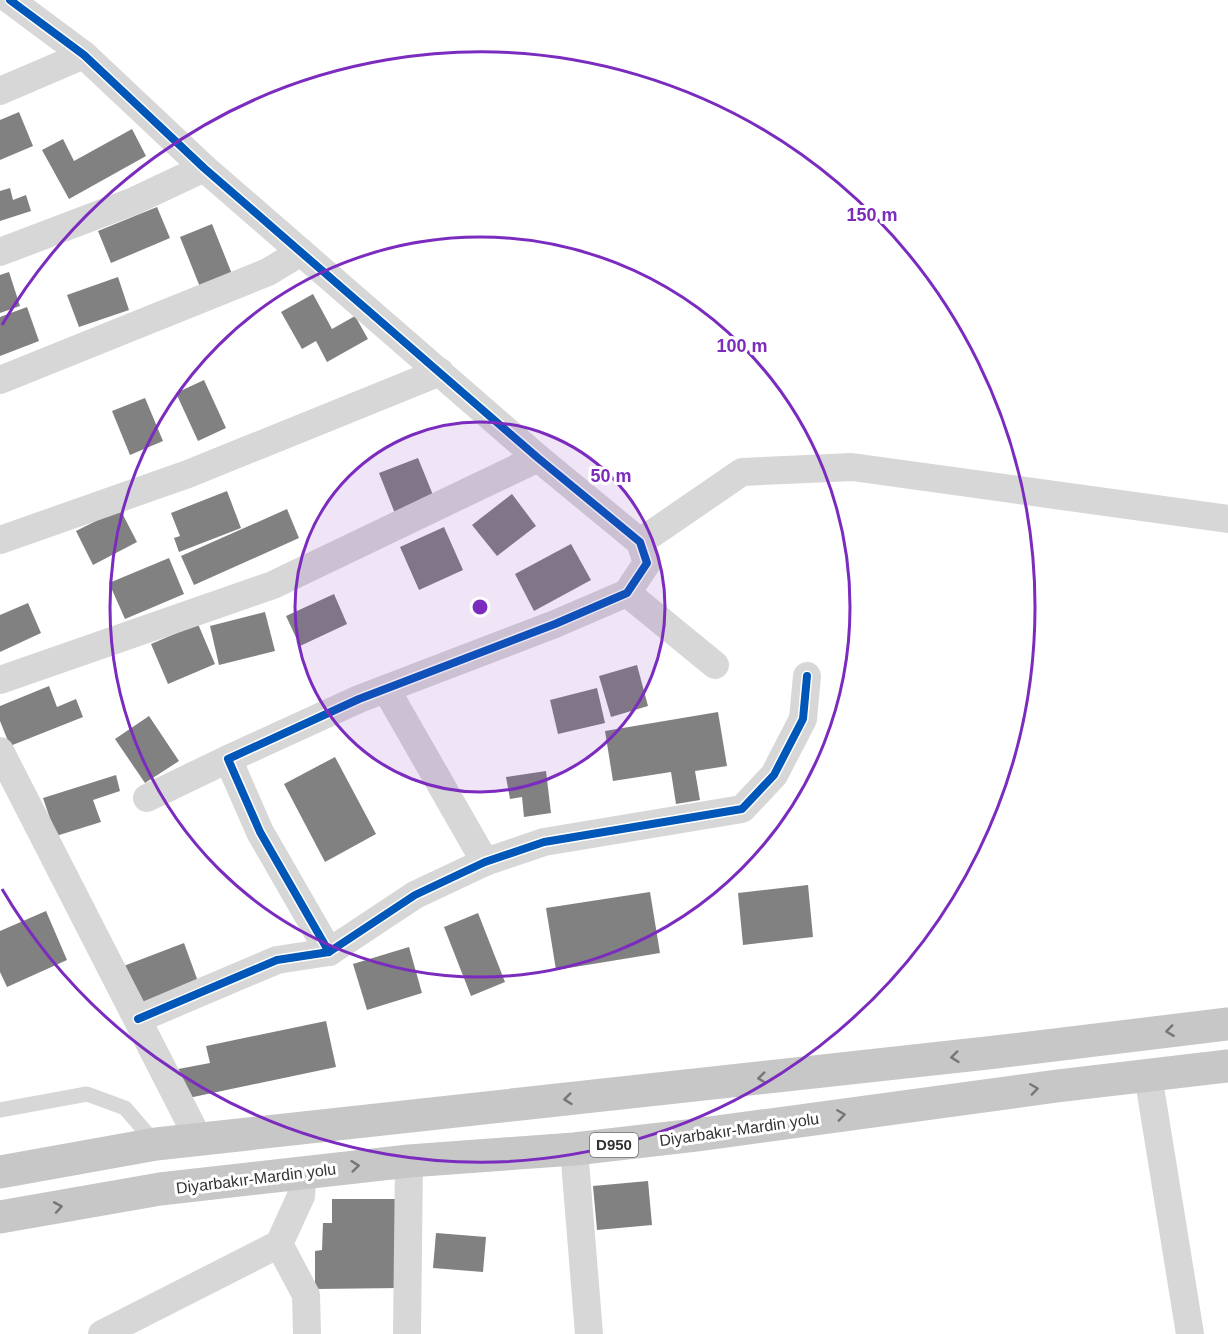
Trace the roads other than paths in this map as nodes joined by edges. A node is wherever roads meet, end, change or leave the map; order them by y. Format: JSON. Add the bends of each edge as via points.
{"nodes":[{"id":1,"x":10,"y":0,"type":"edge"},
{"id":2,"x":84,"y":55,"type":"junction"},
{"id":3,"x":0,"y":91,"type":"edge"},
{"id":4,"x":204,"y":168,"type":"junction"},
{"id":5,"x":0,"y":252,"type":"edge"},
{"id":6,"x":301,"y":252,"type":"junction"},
{"id":7,"x":440,"y":372,"type":"junction"},
{"id":8,"x":0,"y":380,"type":"edge"},
{"id":9,"x":538,"y":458,"type":"junction"},
{"id":10,"x":1228,"y":519,"type":"edge"},
{"id":11,"x":0,"y":540,"type":"edge"},
{"id":12,"x":640,"y":542,"type":"junction"},
{"id":13,"x":627,"y":593,"type":"junction"},
{"id":14,"x":716,"y":665,"type":"dead end"},
{"id":15,"x":807,"y":676,"type":"dead end"},
{"id":16,"x":0,"y":680,"type":"edge"},
{"id":17,"x":386,"y":689,"type":"junction"},
{"id":18,"x":0,"y":750,"type":"edge"},
{"id":19,"x":228,"y":759,"type":"junction"},
{"id":20,"x":147,"y":798,"type":"dead end"},
{"id":21,"x":485,"y":862,"type":"junction"},
{"id":22,"x":329,"y":952,"type":"junction"},
{"id":23,"x":138,"y":1019,"type":"junction"},
{"id":24,"x":1228,"y":1024,"type":"edge"},
{"id":25,"x":1228,"y":1066,"type":"edge"},
{"id":26,"x":1148,"y":1076,"type":"junction"},
{"id":27,"x":0,"y":1110,"type":"edge"},
{"id":28,"x":199,"y":1140,"type":"junction"},
{"id":29,"x":156,"y":1144,"type":"junction"},
{"id":30,"x":574,"y":1149,"type":"junction"},
{"id":31,"x":409,"y":1161,"type":"junction"},
{"id":32,"x":0,"y":1172,"type":"edge"},
{"id":33,"x":303,"y":1172,"type":"junction"},
{"id":34,"x":0,"y":1217,"type":"edge"},
{"id":35,"x":279,"y":1244,"type":"junction"},
{"id":36,"x":102,"y":1334,"type":"edge"},
{"id":37,"x":307,"y":1334,"type":"edge"},
{"id":38,"x":407,"y":1334,"type":"edge"},
{"id":39,"x":590,"y":1334,"type":"edge"},
{"id":40,"x":1191,"y":1334,"type":"edge"}],
"edges":[{"from":1,"to":2,"type":"street"},
{"from":2,"to":3,"type":"street"},
{"from":2,"to":4,"type":"street"},
{"from":4,"to":5,"type":"street","via":[[134,201]]},
{"from":4,"to":6,"type":"street"},
{"from":6,"to":7,"type":"street"},
{"from":6,"to":8,"type":"street","via":[[268,272]]},
{"from":7,"to":9,"type":"street"},
{"from":7,"to":11,"type":"street","via":[[188,474]]},
{"from":9,"to":12,"type":"street"},
{"from":9,"to":16,"type":"street","via":[[273,585]]},
{"from":10,"to":12,"type":"street","via":[[852,467],[742,472]]},
{"from":12,"to":13,"type":"street","via":[[647,563]]},
{"from":13,"to":14,"type":"street"},
{"from":13,"to":17,"type":"street"},
{"from":15,"to":21,"type":"street","via":[[803,719],[774,775],[742,809],[544,842]]},
{"from":17,"to":19,"type":"street"},
{"from":17,"to":21,"type":"street"},
{"from":18,"to":23,"type":"street"},
{"from":19,"to":20,"type":"street"},
{"from":19,"to":22,"type":"street","via":[[260,832]]},
{"from":21,"to":22,"type":"street","via":[[414,895]]},
{"from":22,"to":23,"type":"street","via":[[277,960]]},
{"from":23,"to":28,"type":"street"},
{"from":24,"to":28,"type":"highway","one_way":true},
{"from":25,"to":26,"type":"highway","name":"Diyarbakır-Mardin yolu","number":"D950"},
{"from":30,"to":26,"type":"highway","name":"Diyarbakır-Mardin yolu","number":"D950","one_way":true},
{"from":26,"to":40,"type":"street"},
{"from":27,"to":29,"type":"lane","via":[[87,1094],[125,1108]]},
{"from":28,"to":29,"type":"highway"},
{"from":29,"to":32,"type":"highway"},
{"from":30,"to":31,"type":"highway","name":"Diyarbakır-Mardin yolu","number":"D950"},
{"from":30,"to":39,"type":"street"},
{"from":33,"to":31,"type":"highway","name":"Diyarbakır-Mardin yolu","number":"D950","one_way":true},
{"from":31,"to":38,"type":"street"},
{"from":34,"to":33,"type":"highway","name":"Diyarbakır-Mardin yolu","number":"D950","one_way":true,"via":[[160,1189]]},
{"from":33,"to":35,"type":"street","via":[[301,1196]]},
{"from":35,"to":36,"type":"street"},
{"from":35,"to":37,"type":"street","via":[[306,1295]]}]}
